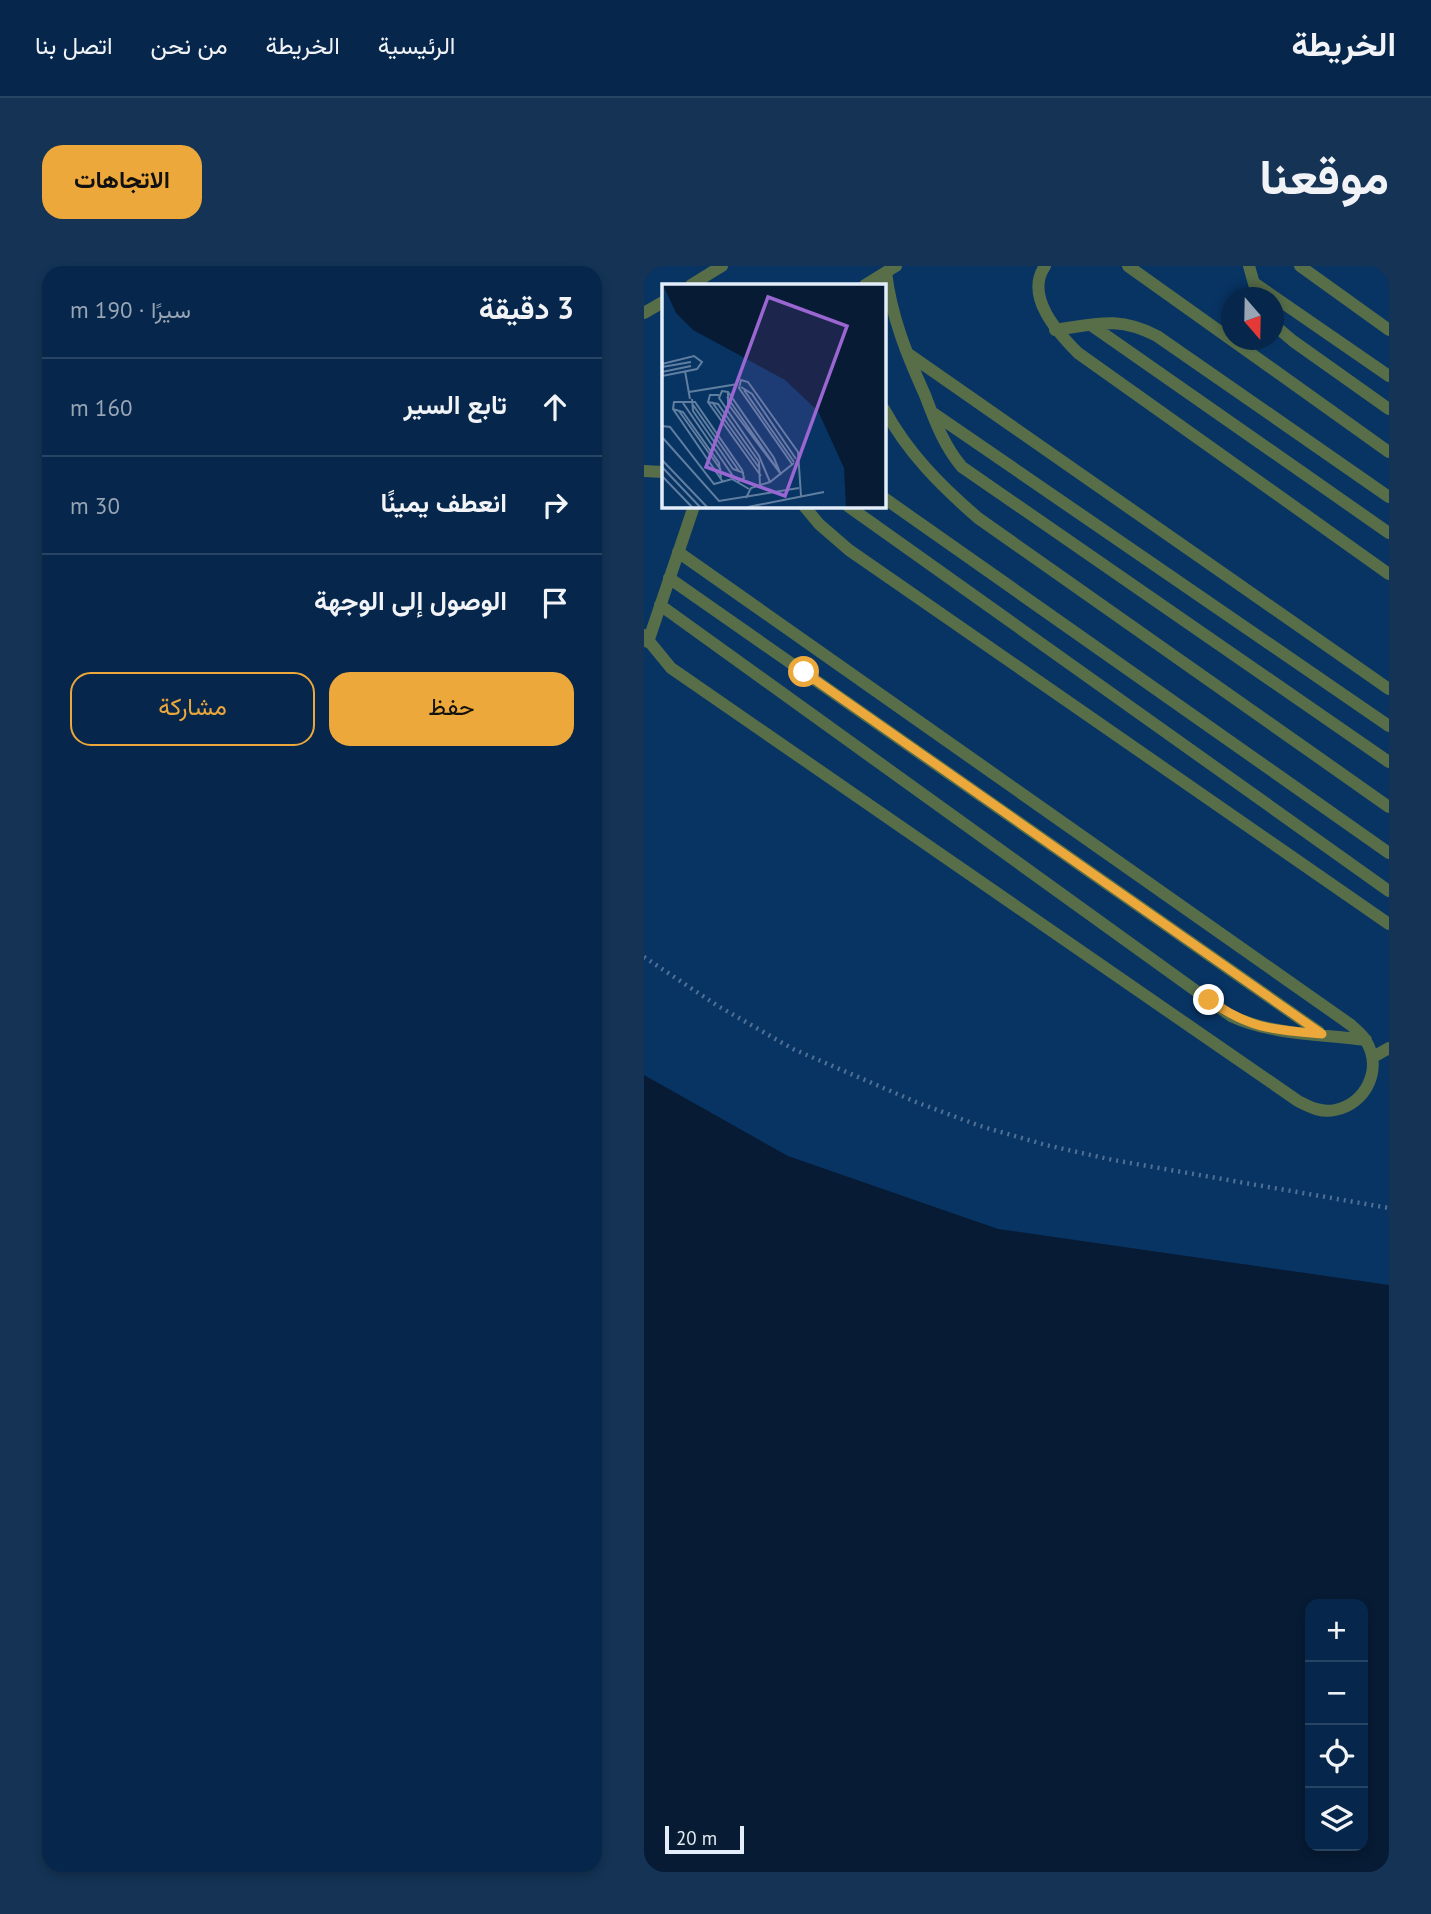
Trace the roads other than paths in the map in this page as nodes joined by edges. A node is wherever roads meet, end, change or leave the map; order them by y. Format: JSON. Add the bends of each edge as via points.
{"nodes":[{"id":1,"x":722,"y":266,"type":"edge"},
{"id":2,"x":1045,"y":266,"type":"edge"},
{"id":3,"x":1128,"y":266,"type":"edge"},
{"id":4,"x":1249,"y":266,"type":"edge"},
{"id":5,"x":1300,"y":266,"type":"edge"},
{"id":6,"x":891,"y":269,"type":"edge"},
{"id":7,"x":1254,"y":283,"type":"junction"},
{"id":8,"x":693,"y":284,"type":"edge"},
{"id":9,"x":866,"y":284,"type":"edge"},
{"id":10,"x":1255,"y":287,"type":"edge"},
{"id":11,"x":662,"y":303,"type":"edge"},
{"id":12,"x":644,"y":313,"type":"edge"},
{"id":13,"x":1091,"y":325,"type":"junction"},
{"id":14,"x":1055,"y":330,"type":"junction"},
{"id":15,"x":1389,"y":330,"type":"edge"},
{"id":16,"x":1284,"y":333,"type":"edge"},
{"id":17,"x":907,"y":353,"type":"junction"},
{"id":18,"x":1389,"y":376,"type":"edge"},
{"id":19,"x":1389,"y":409,"type":"edge"},
{"id":20,"x":886,"y":412,"type":"edge"},
{"id":21,"x":932,"y":412,"type":"junction"},
{"id":22,"x":1389,"y":452,"type":"edge"},
{"id":23,"x":644,"y":471,"type":"edge"},
{"id":24,"x":662,"y":472,"type":"edge"},
{"id":25,"x":1389,"y":497,"type":"edge"},
{"id":26,"x":886,"y":499,"type":"edge"},
{"id":27,"x":693,"y":508,"type":"edge"},
{"id":28,"x":806,"y":508,"type":"edge"},
{"id":29,"x":851,"y":508,"type":"edge"},
{"id":30,"x":1389,"y":533,"type":"edge"},
{"id":31,"x":678,"y":552,"type":"junction"},
{"id":32,"x":1389,"y":574,"type":"edge"},
{"id":33,"x":669,"y":578,"type":"junction"},
{"id":34,"x":660,"y":605,"type":"junction"},
{"id":35,"x":646,"y":639,"type":"edge"},
{"id":36,"x":1389,"y":690,"type":"edge"},
{"id":37,"x":1389,"y":726,"type":"edge"},
{"id":38,"x":1389,"y":762,"type":"edge"},
{"id":39,"x":1389,"y":807,"type":"edge"},
{"id":40,"x":1389,"y":853,"type":"edge"},
{"id":41,"x":1389,"y":891,"type":"edge"},
{"id":42,"x":1389,"y":924,"type":"edge"},
{"id":43,"x":1322,"y":1034,"type":"junction"},
{"id":44,"x":1366,"y":1040,"type":"junction"},
{"id":45,"x":1389,"y":1048,"type":"edge"},
{"id":46,"x":1373,"y":1057,"type":"junction"}],
"edges":[{"from":1,"to":8,"type":"lane"},
{"from":2,"to":14,"type":"lane","via":[[1038,291]]},
{"from":3,"to":22,"type":"lane"},
{"from":4,"to":7,"type":"lane"},
{"from":5,"to":15,"type":"lane"},
{"from":6,"to":9,"type":"lane"},
{"from":6,"to":17,"type":"lane","via":[[889,298]]},
{"from":7,"to":10,"type":"lane"},
{"from":7,"to":18,"type":"lane"},
{"from":11,"to":12,"type":"lane"},
{"from":13,"to":14,"type":"lane"},
{"from":13,"to":25,"type":"lane","via":[[1114,322],[1157,336]]},
{"from":13,"to":30,"type":"lane"},
{"from":14,"to":32,"type":"lane","via":[[1078,352]]},
{"from":16,"to":19,"type":"lane"},
{"from":17,"to":21,"type":"lane"},
{"from":17,"to":36,"type":"lane"},
{"from":20,"to":39,"type":"lane","via":[[915,458],[978,518]]},
{"from":21,"to":37,"type":"lane"},
{"from":21,"to":38,"type":"lane","via":[[962,467]]},
{"from":23,"to":24,"type":"lane"},
{"from":26,"to":40,"type":"lane"},
{"from":27,"to":31,"type":"lane"},
{"from":28,"to":42,"type":"lane","via":[[849,550]]},
{"from":29,"to":41,"type":"lane"},
{"from":31,"to":33,"type":"lane"},
{"from":31,"to":44,"type":"lane","via":[[1351,1025]]},
{"from":33,"to":34,"type":"lane"},
{"from":33,"to":43,"type":"lane"},
{"from":34,"to":35,"type":"lane"},
{"from":34,"to":43,"type":"lane","via":[[1231,1016],[1267,1029]]},
{"from":35,"to":46,"type":"lane","via":[[671,668],[1298,1101],[1333,1111],[1350,1105],[1364,1093],[1372,1076]]},
{"from":43,"to":44,"type":"lane"},
{"from":44,"to":46,"type":"lane"},
{"from":45,"to":46,"type":"lane"}]}
